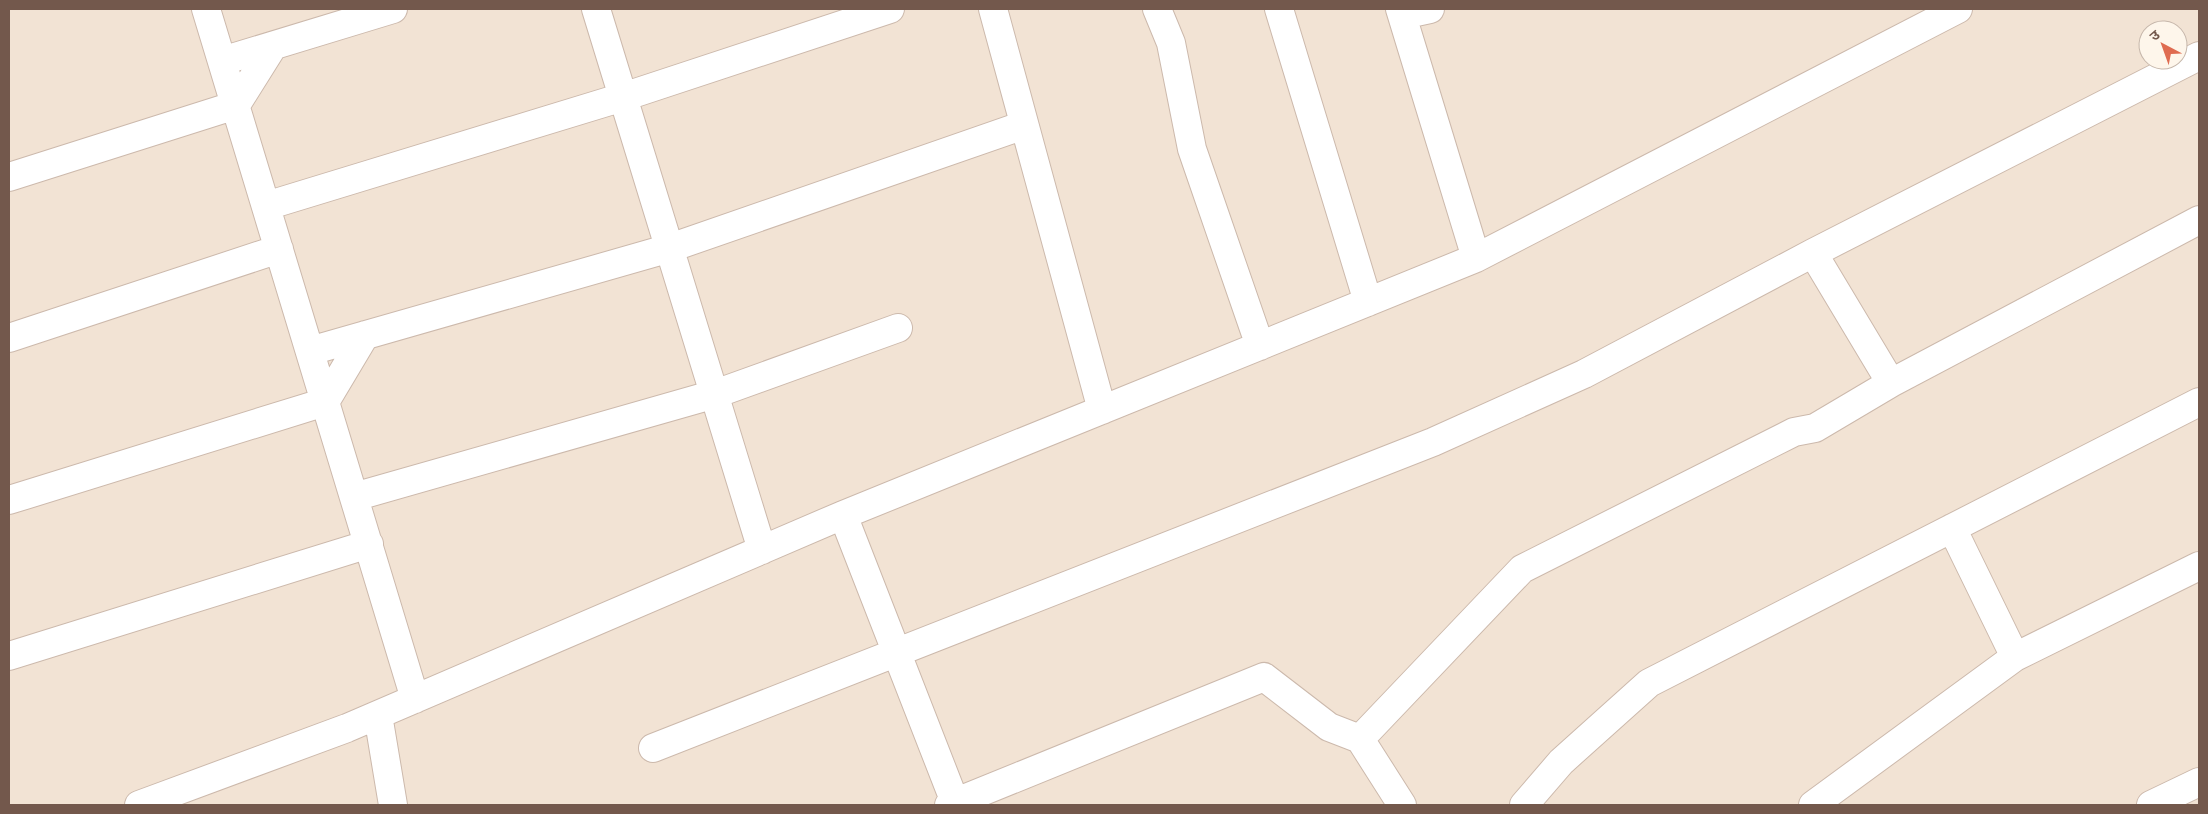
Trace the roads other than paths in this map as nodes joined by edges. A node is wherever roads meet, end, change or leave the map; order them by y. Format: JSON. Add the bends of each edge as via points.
{"nodes":[{"id":1,"x":206,"y":9,"type":"edge"},
{"id":2,"x":393,"y":9,"type":"edge"},
{"id":3,"x":596,"y":9,"type":"edge"},
{"id":4,"x":890,"y":9,"type":"edge"},
{"id":5,"x":993,"y":9,"type":"edge"},
{"id":6,"x":1157,"y":9,"type":"edge"},
{"id":7,"x":1279,"y":9,"type":"edge"},
{"id":8,"x":1430,"y":9,"type":"edge"},
{"id":9,"x":1958,"y":9,"type":"edge"},
{"id":10,"x":1401,"y":12,"type":"edge"},
{"id":11,"x":273,"y":46,"type":"junction"},
{"id":12,"x":2199,"y":56,"type":"edge"},
{"id":13,"x":222,"y":61,"type":"junction"},
{"id":14,"x":623,"y":97,"type":"junction"},
{"id":15,"x":236,"y":105,"type":"junction"},
{"id":16,"x":1024,"y":125,"type":"junction"},
{"id":17,"x":9,"y":177,"type":"edge"},
{"id":18,"x":266,"y":206,"type":"junction"},
{"id":19,"x":2199,"y":220,"type":"edge"},
{"id":20,"x":670,"y":248,"type":"junction"},
{"id":21,"x":279,"y":249,"type":"junction"},
{"id":22,"x":1813,"y":253,"type":"junction"},
{"id":23,"x":1476,"y":258,"type":"junction"},
{"id":24,"x":1368,"y":302,"type":"junction"},
{"id":25,"x":898,"y":328,"type":"dead end"},
{"id":26,"x":365,"y":335,"type":"junction"},
{"id":27,"x":9,"y":338,"type":"edge"},
{"id":28,"x":1260,"y":346,"type":"junction"},
{"id":29,"x":310,"y":351,"type":"junction"},
{"id":30,"x":1891,"y":383,"type":"junction"},
{"id":31,"x":715,"y":394,"type":"junction"},
{"id":32,"x":326,"y":402,"type":"junction"},
{"id":33,"x":2199,"y":402,"type":"edge"},
{"id":34,"x":1102,"y":410,"type":"junction"},
{"id":35,"x":354,"y":497,"type":"junction"},
{"id":36,"x":9,"y":500,"type":"edge"},
{"id":37,"x":843,"y":515,"type":"junction"},
{"id":38,"x":1952,"y":528,"type":"junction"},
{"id":39,"x":369,"y":544,"type":"junction"},
{"id":40,"x":762,"y":550,"type":"junction"},
{"id":41,"x":2199,"y":566,"type":"edge"},
{"id":42,"x":897,"y":653,"type":"junction"},
{"id":43,"x":9,"y":656,"type":"edge"},
{"id":44,"x":2015,"y":657,"type":"junction"},
{"id":45,"x":415,"y":698,"type":"junction"},
{"id":46,"x":378,"y":714,"type":"junction"},
{"id":47,"x":1360,"y":738,"type":"junction"},
{"id":48,"x":653,"y":748,"type":"dead end"},
{"id":49,"x":2199,"y":782,"type":"edge"},
{"id":50,"x":954,"y":804,"type":"edge"},
{"id":51,"x":139,"y":805,"type":"edge"},
{"id":52,"x":393,"y":805,"type":"edge"},
{"id":53,"x":1402,"y":805,"type":"edge"},
{"id":54,"x":1524,"y":805,"type":"edge"},
{"id":55,"x":1813,"y":805,"type":"edge"},
{"id":56,"x":2151,"y":805,"type":"edge"}],
"edges":[{"from":1,"to":13,"type":"street"},
{"from":2,"to":11,"type":"street"},
{"from":3,"to":14,"type":"street"},
{"from":4,"to":14,"type":"street"},
{"from":5,"to":16,"type":"street"},
{"from":6,"to":28,"type":"street","via":[[1171,43],[1192,149]]},
{"from":7,"to":24,"type":"street"},
{"from":8,"to":10,"type":"street"},
{"from":9,"to":23,"type":"street"},
{"from":10,"to":23,"type":"street"},
{"from":11,"to":13,"type":"street"},
{"from":11,"to":15,"type":"street"},
{"from":12,"to":22,"type":"street"},
{"from":13,"to":15,"type":"street"},
{"from":14,"to":18,"type":"street"},
{"from":14,"to":20,"type":"street"},
{"from":15,"to":17,"type":"street"},
{"from":15,"to":18,"type":"street"},
{"from":16,"to":20,"type":"street"},
{"from":16,"to":34,"type":"street"},
{"from":18,"to":21,"type":"street"},
{"from":19,"to":30,"type":"street"},
{"from":20,"to":26,"type":"street"},
{"from":20,"to":31,"type":"street"},
{"from":21,"to":27,"type":"street"},
{"from":21,"to":29,"type":"street"},
{"from":22,"to":30,"type":"street"},
{"from":22,"to":42,"type":"street","via":[[1584,374],[1433,442]]},
{"from":23,"to":24,"type":"street"},
{"from":24,"to":28,"type":"street"},
{"from":25,"to":31,"type":"street"},
{"from":26,"to":29,"type":"street"},
{"from":26,"to":32,"type":"street"},
{"from":28,"to":34,"type":"street"},
{"from":29,"to":32,"type":"street"},
{"from":30,"to":47,"type":"street","via":[[1815,428],[1794,432],[1522,569]]},
{"from":31,"to":35,"type":"street"},
{"from":31,"to":40,"type":"street"},
{"from":32,"to":35,"type":"street"},
{"from":32,"to":36,"type":"street"},
{"from":33,"to":38,"type":"street"},
{"from":34,"to":37,"type":"street"},
{"from":35,"to":39,"type":"street"},
{"from":37,"to":40,"type":"street"},
{"from":37,"to":42,"type":"street"},
{"from":38,"to":44,"type":"street"},
{"from":38,"to":54,"type":"street","via":[[1649,682],[1561,762]]},
{"from":39,"to":43,"type":"street"},
{"from":39,"to":45,"type":"street"},
{"from":40,"to":45,"type":"street"},
{"from":41,"to":44,"type":"street"},
{"from":42,"to":48,"type":"street"},
{"from":42,"to":50,"type":"street"},
{"from":44,"to":55,"type":"street"},
{"from":45,"to":46,"type":"street"},
{"from":46,"to":51,"type":"street"},
{"from":46,"to":52,"type":"street"},
{"from":47,"to":50,"type":"street","via":[[1328,727],[1264,678]]},
{"from":47,"to":53,"type":"street"},
{"from":49,"to":56,"type":"street"}]}
